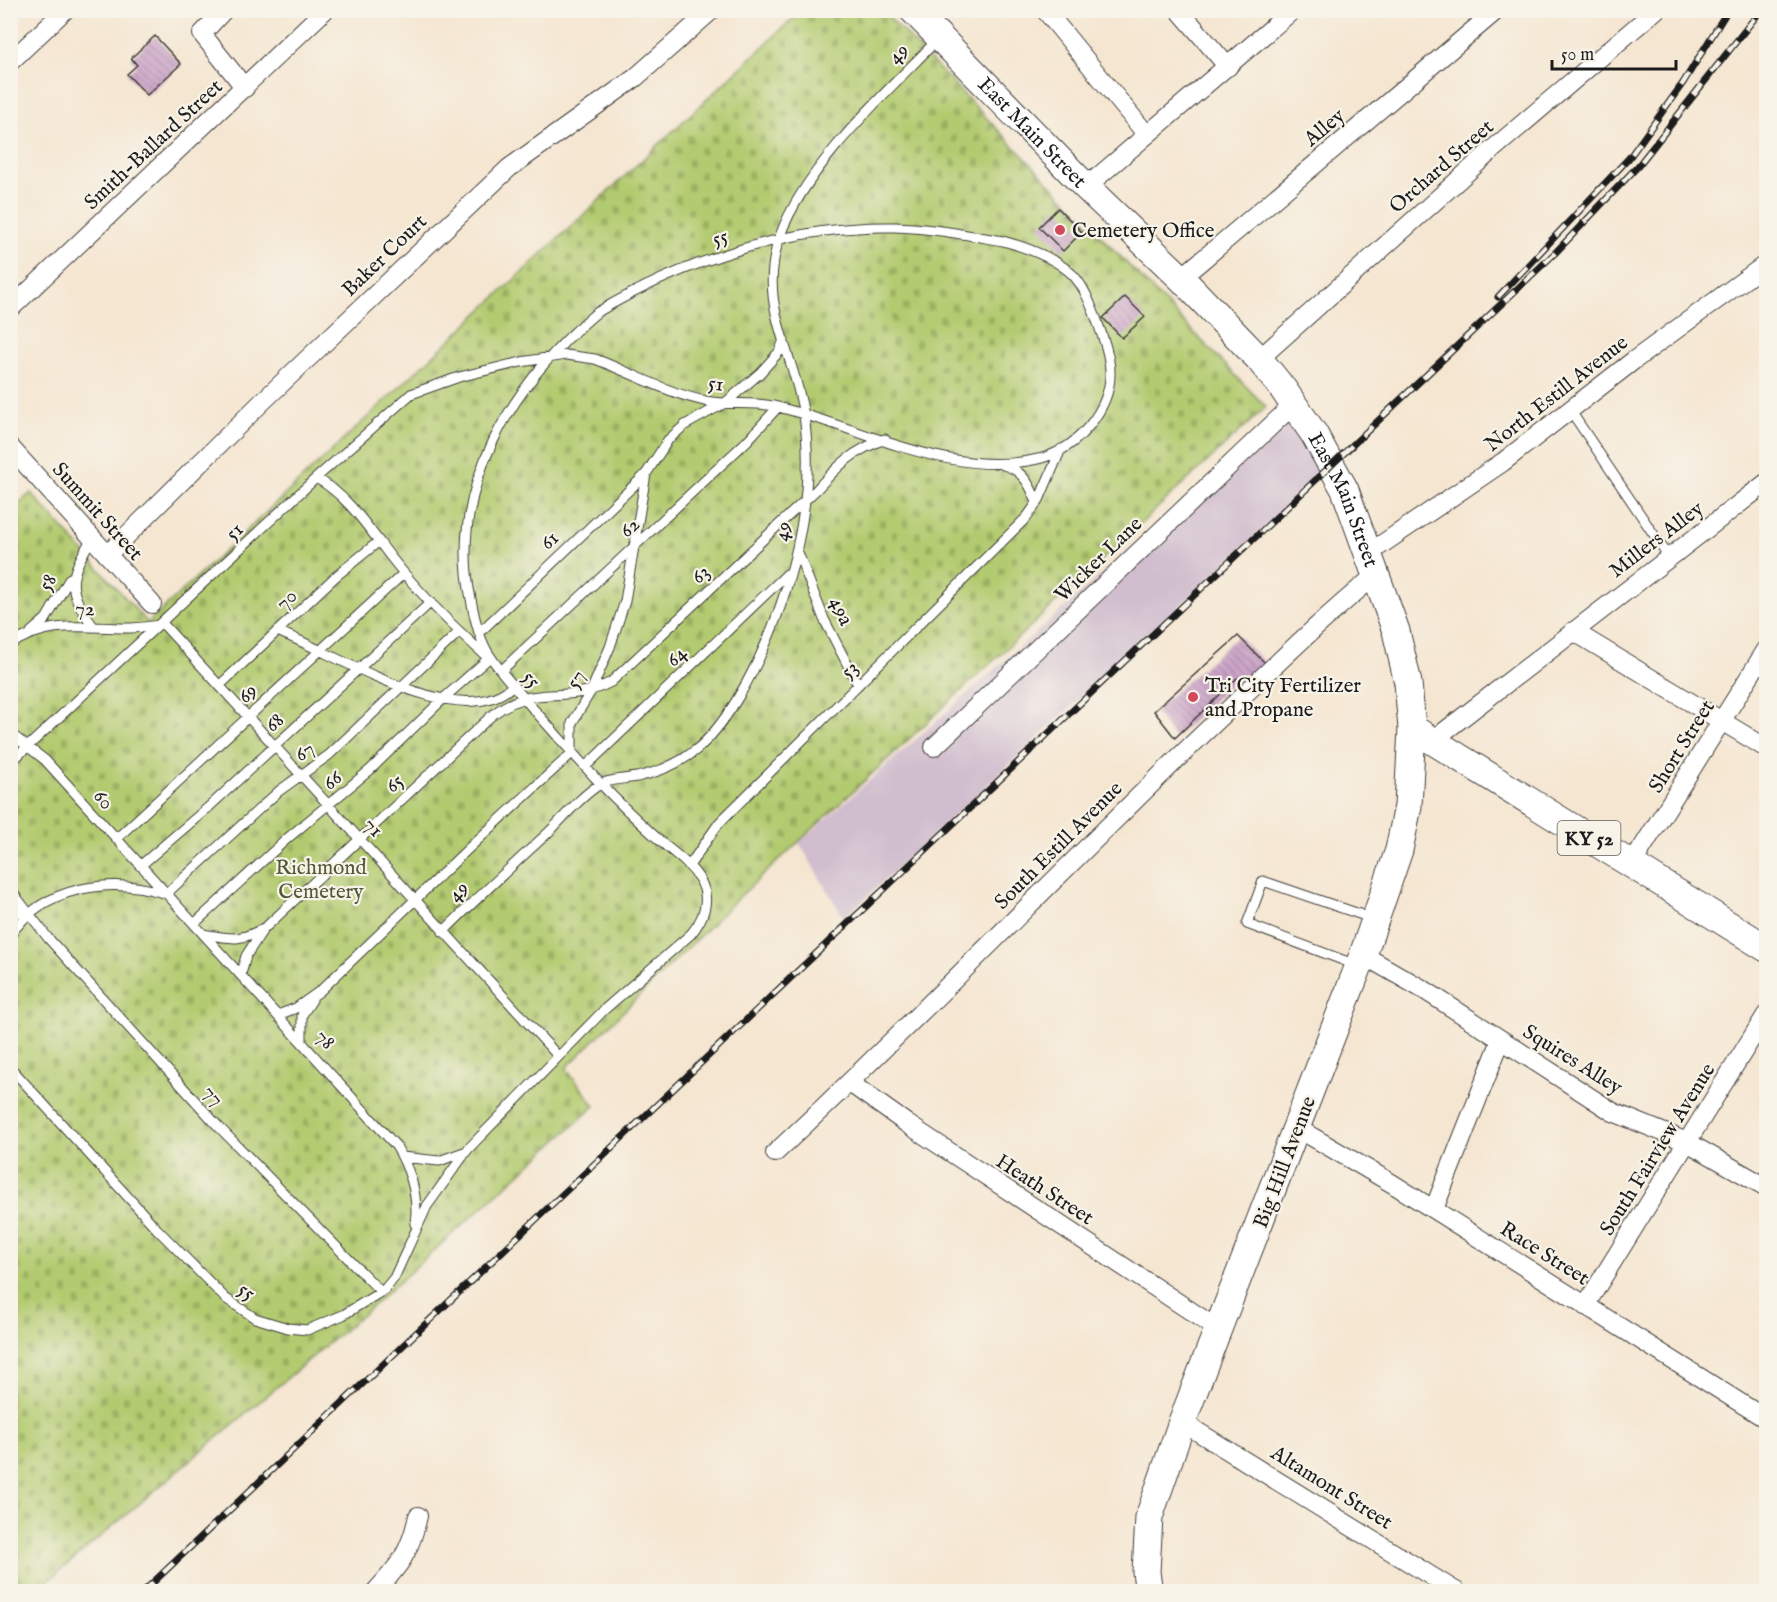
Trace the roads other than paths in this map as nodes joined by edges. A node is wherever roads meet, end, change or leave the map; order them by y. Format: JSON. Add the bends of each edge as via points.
{"nodes":[{"id":1,"x":65,"y":10,"type":"edge"},
{"id":2,"x":224,"y":10,"type":"edge"},
{"id":3,"x":325,"y":10,"type":"edge"},
{"id":4,"x":712,"y":10,"type":"edge"},
{"id":5,"x":913,"y":10,"type":"edge"},
{"id":6,"x":1045,"y":10,"type":"edge"},
{"id":7,"x":1179,"y":10,"type":"edge"},
{"id":8,"x":1293,"y":10,"type":"edge"},
{"id":9,"x":1497,"y":10,"type":"edge"},
{"id":10,"x":1656,"y":10,"type":"edge"},
{"id":11,"x":939,"y":38,"type":"junction"},
{"id":12,"x":10,"y":62,"type":"edge"},
{"id":13,"x":1228,"y":68,"type":"junction"},
{"id":14,"x":245,"y":88,"type":"junction"},
{"id":15,"x":1147,"y":135,"type":"junction"},
{"id":16,"x":1086,"y":187,"type":"junction"},
{"id":17,"x":779,"y":239,"type":"junction"},
{"id":18,"x":1767,"y":264,"type":"edge"},
{"id":19,"x":1180,"y":278,"type":"junction"},
{"id":20,"x":10,"y":309,"type":"edge"},
{"id":21,"x":784,"y":340,"type":"junction"},
{"id":22,"x":551,"y":356,"type":"junction"},
{"id":23,"x":1259,"y":359,"type":"junction"},
{"id":24,"x":725,"y":403,"type":"junction"},
{"id":25,"x":1294,"y":404,"type":"junction"},
{"id":26,"x":778,"y":407,"type":"junction"},
{"id":27,"x":1570,"y":410,"type":"junction"},
{"id":28,"x":804,"y":415,"type":"junction"},
{"id":29,"x":885,"y":439,"type":"junction"},
{"id":30,"x":10,"y":447,"type":"edge"},
{"id":31,"x":1061,"y":449,"type":"junction"},
{"id":32,"x":998,"y":464,"type":"junction"},
{"id":33,"x":646,"y":474,"type":"junction"},
{"id":34,"x":316,"y":478,"type":"junction"},
{"id":35,"x":1767,"y":483,"type":"edge"},
{"id":36,"x":806,"y":499,"type":"junction"},
{"id":37,"x":1037,"y":502,"type":"junction"},
{"id":38,"x":92,"y":538,"type":"junction"},
{"id":39,"x":378,"y":542,"type":"junction"},
{"id":40,"x":636,"y":544,"type":"junction"},
{"id":41,"x":797,"y":550,"type":"junction"},
{"id":42,"x":107,"y":555,"type":"junction"},
{"id":43,"x":1668,"y":557,"type":"junction"},
{"id":44,"x":1373,"y":563,"type":"junction"},
{"id":45,"x":790,"y":570,"type":"junction"},
{"id":46,"x":73,"y":573,"type":"junction"},
{"id":47,"x":404,"y":573,"type":"junction"},
{"id":48,"x":431,"y":602,"type":"junction"},
{"id":49,"x":152,"y":604,"type":"dead end"},
{"id":50,"x":163,"y":624,"type":"junction"},
{"id":51,"x":93,"y":626,"type":"junction"},
{"id":52,"x":277,"y":631,"type":"junction"},
{"id":53,"x":1574,"y":631,"type":"junction"},
{"id":54,"x":459,"y":632,"type":"junction"},
{"id":55,"x":28,"y":633,"type":"junction"},
{"id":56,"x":479,"y":633,"type":"junction"},
{"id":57,"x":10,"y":645,"type":"edge"},
{"id":58,"x":320,"y":650,"type":"junction"},
{"id":59,"x":1767,"y":651,"type":"edge"},
{"id":60,"x":489,"y":658,"type":"junction"},
{"id":61,"x":358,"y":669,"type":"junction"},
{"id":62,"x":502,"y":670,"type":"junction"},
{"id":63,"x":513,"y":684,"type":"junction"},
{"id":64,"x":220,"y":685,"type":"junction"},
{"id":65,"x":858,"y":685,"type":"junction"},
{"id":66,"x":399,"y":688,"type":"junction"},
{"id":67,"x":591,"y":691,"type":"junction"},
{"id":68,"x":445,"y":697,"type":"junction"},
{"id":69,"x":523,"y":697,"type":"junction"},
{"id":70,"x":248,"y":717,"type":"junction"},
{"id":71,"x":1722,"y":722,"type":"junction"},
{"id":72,"x":10,"y":733,"type":"edge"},
{"id":73,"x":1422,"y":735,"type":"junction"},
{"id":74,"x":30,"y":746,"type":"junction"},
{"id":75,"x":275,"y":746,"type":"junction"},
{"id":76,"x":934,"y":747,"type":"dead end"},
{"id":77,"x":1767,"y":748,"type":"edge"},
{"id":78,"x":572,"y":753,"type":"junction"},
{"id":79,"x":10,"y":763,"type":"edge"},
{"id":80,"x":585,"y":767,"type":"junction"},
{"id":81,"x":301,"y":775,"type":"junction"},
{"id":82,"x":600,"y":783,"type":"junction"},
{"id":83,"x":330,"y":805,"type":"junction"},
{"id":84,"x":116,"y":839,"type":"junction"},
{"id":85,"x":361,"y":839,"type":"junction"},
{"id":86,"x":1632,"y":864,"type":"junction"},
{"id":87,"x":140,"y":866,"type":"junction"},
{"id":88,"x":689,"y":866,"type":"junction"},
{"id":89,"x":10,"y":889,"type":"edge"},
{"id":90,"x":166,"y":894,"type":"junction"},
{"id":91,"x":415,"y":900,"type":"junction"},
{"id":92,"x":10,"y":910,"type":"edge"},
{"id":93,"x":29,"y":915,"type":"junction"},
{"id":94,"x":1376,"y":920,"type":"junction"},
{"id":95,"x":194,"y":924,"type":"junction"},
{"id":96,"x":267,"y":926,"type":"junction"},
{"id":97,"x":443,"y":932,"type":"junction"},
{"id":98,"x":203,"y":933,"type":"junction"},
{"id":99,"x":10,"y":936,"type":"edge"},
{"id":100,"x":1767,"y":948,"type":"edge"},
{"id":101,"x":1361,"y":960,"type":"junction"},
{"id":102,"x":242,"y":974,"type":"junction"},
{"id":103,"x":320,"y":991,"type":"junction"},
{"id":104,"x":278,"y":1015,"type":"junction"},
{"id":105,"x":1767,"y":1016,"type":"edge"},
{"id":106,"x":302,"y":1040,"type":"junction"},
{"id":107,"x":1501,"y":1040,"type":"junction"},
{"id":108,"x":558,"y":1056,"type":"junction"},
{"id":109,"x":10,"y":1067,"type":"edge"},
{"id":110,"x":850,"y":1083,"type":"junction"},
{"id":111,"x":1297,"y":1128,"type":"junction"},
{"id":112,"x":1687,"y":1142,"type":"junction"},
{"id":113,"x":468,"y":1149,"type":"junction"},
{"id":114,"x":775,"y":1153,"type":"dead end"},
{"id":115,"x":402,"y":1157,"type":"junction"},
{"id":116,"x":1767,"y":1187,"type":"edge"},
{"id":117,"x":1434,"y":1209,"type":"junction"},
{"id":118,"x":414,"y":1230,"type":"junction"},
{"id":119,"x":381,"y":1292,"type":"junction"},
{"id":120,"x":1585,"y":1306,"type":"junction"},
{"id":121,"x":1218,"y":1329,"type":"junction"},
{"id":122,"x":1767,"y":1419,"type":"edge"},
{"id":123,"x":1182,"y":1422,"type":"junction"},
{"id":124,"x":418,"y":1516,"type":"dead end"},
{"id":125,"x":375,"y":1592,"type":"edge"},
{"id":126,"x":1149,"y":1592,"type":"edge"},
{"id":127,"x":1457,"y":1592,"type":"edge"}],
"edges":[{"from":1,"to":12,"type":"street"},
{"from":2,"to":14,"type":"street","via":[[202,33]]},
{"from":3,"to":14,"type":"street","name":"Smith-Ballard Street"},
{"from":4,"to":42,"type":"street","name":"Baker Court","via":[[635,78],[509,168]]},
{"from":5,"to":11,"type":"main road","name":"East Main Street"},
{"from":6,"to":15,"type":"street"},
{"from":7,"to":13,"type":"street"},
{"from":8,"to":13,"type":"street"},
{"from":9,"to":19,"type":"street","name":"Alley"},
{"from":10,"to":23,"type":"street","name":"Orchard Street"},
{"from":11,"to":16,"type":"main road","name":"East Main Street"},
{"from":11,"to":17,"type":"lane","name":"49","via":[[893,82],[811,180]]},
{"from":13,"to":15,"type":"street"},
{"from":14,"to":20,"type":"street","name":"Smith-Ballard Street"},
{"from":15,"to":16,"type":"street"},
{"from":16,"to":19,"type":"main road","name":"East Main Street"},
{"from":17,"to":21,"type":"lane","name":"49","via":[[771,277],[773,310]]},
{"from":17,"to":22,"type":"lane","name":"55","via":[[687,267],[644,287],[596,313]]},
{"from":17,"to":31,"type":"lane","name":"51","via":[[859,228],[927,230],[1019,246],[1072,274],[1090,301],[1110,371],[1107,394],[1094,419]]},
{"from":18,"to":27,"type":"street","name":"North Estill Avenue"},
{"from":19,"to":23,"type":"main road","name":"East Main Street"},
{"from":21,"to":24,"type":"lane","name":"57","via":[[773,361]]},
{"from":21,"to":28,"type":"lane","name":"49"},
{"from":22,"to":24,"type":"lane","name":"51","via":[[595,358],[695,399]]},
{"from":22,"to":34,"type":"lane","name":"51","via":[[459,377],[411,394]]},
{"from":22,"to":56,"type":"lane","name":"55","via":[[495,434],[474,497],[467,576]]},
{"from":23,"to":25,"type":"main road","name":"East Main Street"},
{"from":24,"to":26,"type":"lane","name":"51"},
{"from":24,"to":33,"type":"lane","name":"57","via":[[685,425],[668,440]]},
{"from":25,"to":44,"type":"main road","name":"East Main Street","via":[[1333,464]]},
{"from":25,"to":76,"type":"street","name":"Wicker Lane"},
{"from":26,"to":28,"type":"lane","name":"51"},
{"from":26,"to":40,"type":"lane","name":"62"},
{"from":27,"to":43,"type":"lane"},
{"from":27,"to":44,"type":"street","name":"North Estill Avenue"},
{"from":28,"to":29,"type":"lane","name":"51"},
{"from":28,"to":36,"type":"lane","name":"49"},
{"from":29,"to":32,"type":"lane","name":"51","via":[[956,462]]},
{"from":29,"to":36,"type":"lane","name":"63","via":[[855,452]]},
{"from":30,"to":38,"type":"street","name":"Summit Street"},
{"from":31,"to":32,"type":"lane","name":"51","via":[[1042,458]]},
{"from":31,"to":37,"type":"lane","name":"53"},
{"from":32,"to":37,"type":"lane","via":[[1021,473]]},
{"from":33,"to":40,"type":"lane","name":"57"},
{"from":33,"to":56,"type":"lane","name":"61"},
{"from":34,"to":39,"type":"lane","via":[[338,493]]},
{"from":34,"to":50,"type":"lane","name":"51"},
{"from":35,"to":43,"type":"street","name":"Millers Alley"},
{"from":36,"to":41,"type":"lane","name":"49"},
{"from":36,"to":67,"type":"lane","name":"63","via":[[623,672]]},
{"from":37,"to":65,"type":"lane","name":"53","via":[[1011,534]]},
{"from":38,"to":42,"type":"street","name":"Summit Street"},
{"from":38,"to":46,"type":"lane","name":"58"},
{"from":39,"to":47,"type":"lane"},
{"from":39,"to":52,"type":"lane","name":"70"},
{"from":40,"to":62,"type":"lane","name":"62"},
{"from":40,"to":67,"type":"lane","name":"57","via":[[625,602]]},
{"from":41,"to":45,"type":"lane","name":"49"},
{"from":41,"to":65,"type":"lane","name":"49a","via":[[824,619]]},
{"from":42,"to":49,"type":"street","name":"Summit Street"},
{"from":43,"to":53,"type":"street","name":"Millers Alley"},
{"from":44,"to":73,"type":"main road","name":"East Main Street"},
{"from":44,"to":110,"type":"street","name":"South Estill Avenue","via":[[1304,638]]},
{"from":45,"to":80,"type":"lane","name":"64"},
{"from":45,"to":82,"type":"lane","name":"49","via":[[760,657],[728,713],[707,739],[685,761],[668,769]]},
{"from":46,"to":51,"type":"lane","name":"58","via":[[73,595]]},
{"from":46,"to":55,"type":"lane","name":"58","via":[[50,613]]},
{"from":47,"to":48,"type":"lane"},
{"from":47,"to":58,"type":"lane","name":"69"},
{"from":48,"to":54,"type":"lane"},
{"from":48,"to":61,"type":"lane","name":"68"},
{"from":50,"to":51,"type":"lane","name":"72","via":[[129,629]]},
{"from":50,"to":64,"type":"lane","name":"71"},
{"from":50,"to":74,"type":"lane","name":"51"},
{"from":51,"to":55,"type":"lane","name":"72","via":[[56,626]]},
{"from":52,"to":58,"type":"lane"},
{"from":52,"to":64,"type":"lane","name":"70"},
{"from":53,"to":71,"type":"street"},
{"from":53,"to":73,"type":"street","name":"Millers Alley"},
{"from":54,"to":60,"type":"lane"},
{"from":54,"to":66,"type":"lane","name":"67"},
{"from":55,"to":57,"type":"lane","name":"72"},
{"from":56,"to":62,"type":"lane","name":"55"},
{"from":58,"to":61,"type":"lane"},
{"from":58,"to":70,"type":"lane","name":"69"},
{"from":59,"to":71,"type":"street","name":"Short Street"},
{"from":60,"to":62,"type":"lane"},
{"from":60,"to":68,"type":"lane","name":"66"},
{"from":61,"to":66,"type":"lane"},
{"from":61,"to":75,"type":"lane","name":"68"},
{"from":62,"to":63,"type":"lane","name":"55"},
{"from":63,"to":68,"type":"lane","via":[[502,696],[491,699]]},
{"from":63,"to":69,"type":"lane","name":"55"},
{"from":64,"to":70,"type":"lane","name":"71"},
{"from":65,"to":88,"type":"lane","name":"53","via":[[719,823]]},
{"from":66,"to":68,"type":"lane"},
{"from":66,"to":81,"type":"lane","name":"67"},
{"from":67,"to":69,"type":"lane","name":"63"},
{"from":67,"to":78,"type":"lane","name":"57","via":[[572,723]]},
{"from":68,"to":83,"type":"lane","name":"66"},
{"from":69,"to":78,"type":"lane","name":"55"},
{"from":69,"to":85,"type":"lane","name":"65","via":[[490,717]]},
{"from":70,"to":75,"type":"lane","name":"71"},
{"from":70,"to":84,"type":"lane","name":"69"},
{"from":71,"to":77,"type":"street"},
{"from":71,"to":86,"type":"street","name":"Short Street"},
{"from":72,"to":74,"type":"lane","name":"60"},
{"from":73,"to":86,"type":"main road","number":"KY 52"},
{"from":73,"to":94,"type":"main road","name":"Big Hill Avenue","via":[[1399,850]]},
{"from":74,"to":79,"type":"lane","name":"51"},
{"from":74,"to":84,"type":"lane","name":"60"},
{"from":75,"to":81,"type":"lane","name":"71"},
{"from":75,"to":87,"type":"lane","name":"68"},
{"from":78,"to":80,"type":"lane","name":"55"},
{"from":78,"to":91,"type":"lane"},
{"from":80,"to":82,"type":"lane","name":"55"},
{"from":81,"to":83,"type":"lane","name":"71"},
{"from":81,"to":90,"type":"lane","name":"67"},
{"from":82,"to":88,"type":"lane","name":"55"},
{"from":82,"to":97,"type":"lane","name":"49"},
{"from":83,"to":85,"type":"lane","name":"71"},
{"from":83,"to":95,"type":"lane","name":"66"},
{"from":84,"to":87,"type":"lane","name":"60"},
{"from":85,"to":91,"type":"lane","name":"71"},
{"from":85,"to":96,"type":"lane","name":"65"},
{"from":86,"to":100,"type":"main road","number":"KY 52"},
{"from":87,"to":90,"type":"lane","name":"60"},
{"from":88,"to":108,"type":"lane","name":"55","via":[[705,894],[701,921]]},
{"from":89,"to":93,"type":"lane","name":"77"},
{"from":90,"to":93,"type":"lane","via":[[140,886],[105,885],[71,892]]},
{"from":90,"to":95,"type":"lane","name":"78"},
{"from":91,"to":97,"type":"lane","name":"71"},
{"from":91,"to":103,"type":"lane"},
{"from":92,"to":93,"type":"lane"},
{"from":93,"to":99,"type":"lane"},
{"from":93,"to":119,"type":"lane","name":"77","via":[[217,1125]]},
{"from":94,"to":101,"type":"main road","name":"Big Hill Avenue"},
{"from":94,"to":101,"type":"lane","via":[[1263,881],[1247,924]]},
{"from":95,"to":98,"type":"lane","name":"78"},
{"from":96,"to":98,"type":"lane","name":"65","via":[[250,936],[234,939]]},
{"from":96,"to":102,"type":"lane","name":"65","via":[[246,956]]},
{"from":97,"to":108,"type":"lane","name":"71"},
{"from":98,"to":102,"type":"lane","name":"78"},
{"from":101,"to":107,"type":"street","name":"Squires Alley"},
{"from":101,"to":111,"type":"main road","name":"Big Hill Avenue"},
{"from":102,"to":104,"type":"lane","name":"78"},
{"from":103,"to":104,"type":"lane"},
{"from":103,"to":106,"type":"lane","via":[[302,1015]]},
{"from":104,"to":106,"type":"lane","name":"78"},
{"from":105,"to":112,"type":"street","name":"South Fairview Avenue"},
{"from":106,"to":115,"type":"lane","name":"78"},
{"from":107,"to":112,"type":"street","name":"Squires Alley","via":[[1613,1112]]},
{"from":107,"to":117,"type":"street"},
{"from":108,"to":113,"type":"lane","name":"55"},
{"from":109,"to":119,"type":"lane","name":"55","via":[[157,1229],[211,1286],[239,1309],[271,1324],[307,1329],[343,1315]]},
{"from":110,"to":114,"type":"street","name":"South Estill Avenue"},
{"from":110,"to":121,"type":"street","name":"Heath Street"},
{"from":111,"to":117,"type":"street","name":"Race Street"},
{"from":111,"to":121,"type":"main road","name":"Big Hill Avenue"},
{"from":112,"to":116,"type":"street","name":"Squires Alley"},
{"from":112,"to":120,"type":"street","name":"South Fairview Avenue"},
{"from":113,"to":115,"type":"lane","name":"55","via":[[439,1161]]},
{"from":113,"to":118,"type":"lane","name":"55","via":[[445,1178]]},
{"from":115,"to":118,"type":"lane","name":"78","via":[[416,1199]]},
{"from":117,"to":120,"type":"street","name":"Race Street"},
{"from":118,"to":119,"type":"lane","name":"55","via":[[394,1278]]},
{"from":120,"to":122,"type":"street","name":"Race Street"},
{"from":121,"to":123,"type":"main road","name":"Big Hill Avenue"},
{"from":123,"to":126,"type":"main road","name":"Big Hill Avenue","via":[[1149,1517]]},
{"from":123,"to":127,"type":"street","name":"Altamont Street"},
{"from":124,"to":125,"type":"street","via":[[412,1544]]}]}
